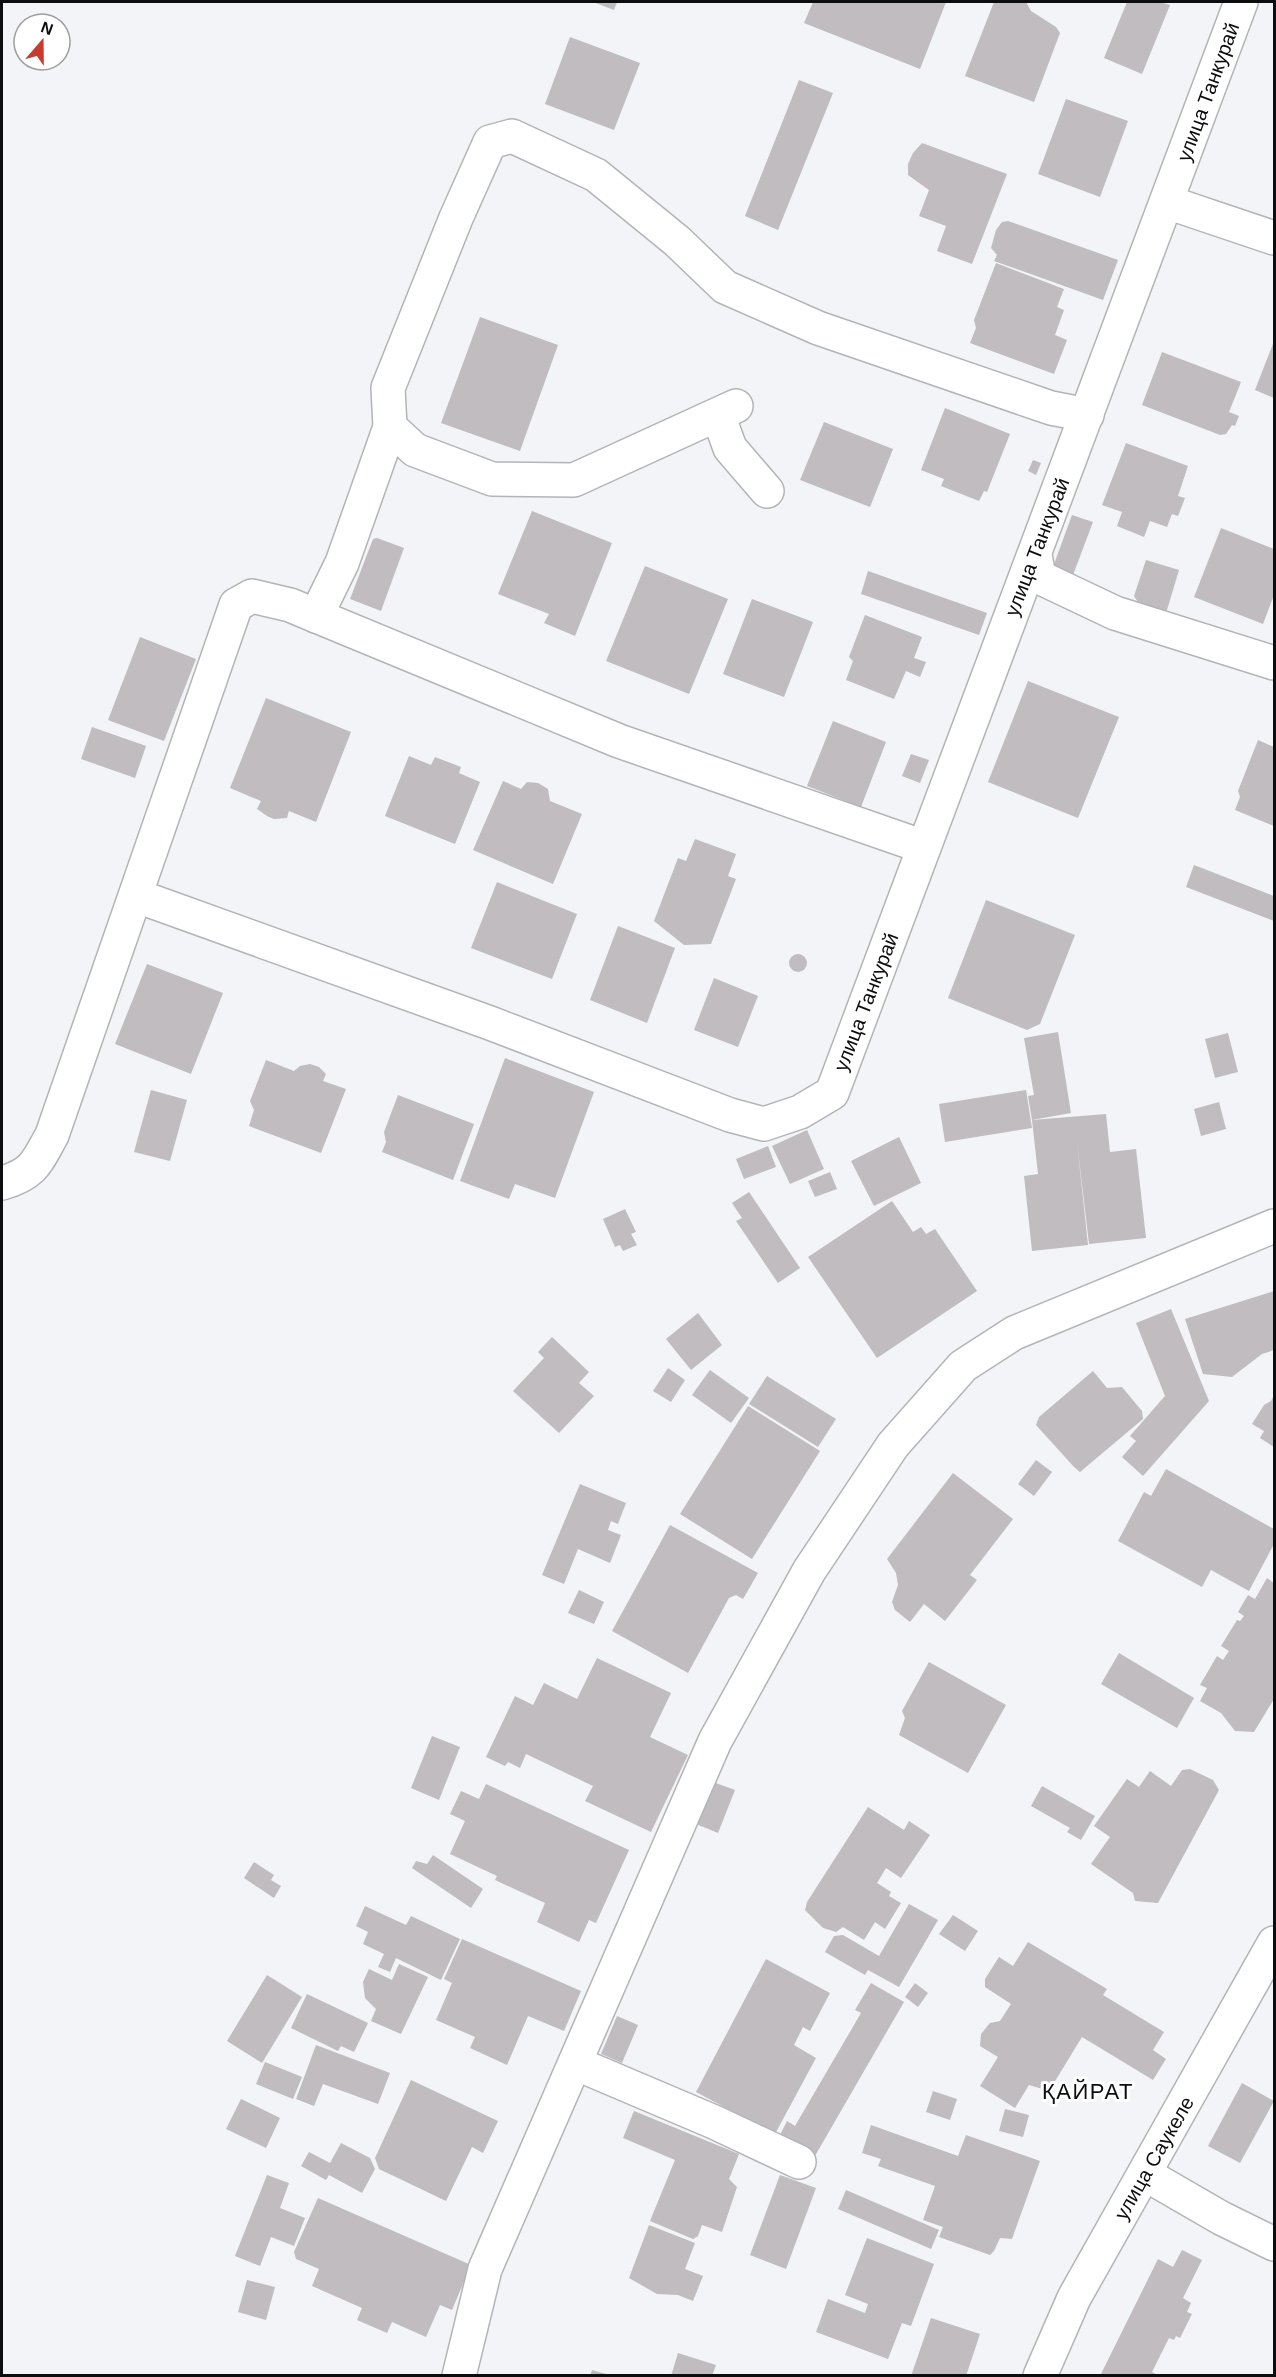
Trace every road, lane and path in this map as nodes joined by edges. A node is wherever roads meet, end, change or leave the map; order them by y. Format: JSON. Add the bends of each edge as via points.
{"nodes":[{"id":1,"x":1241,"y":2,"type":"edge"},
{"id":2,"x":1167,"y":202,"type":"junction"},
{"id":3,"x":1275,"y":238,"type":"edge"},
{"id":4,"x":1087,"y":415,"type":"junction"},
{"id":5,"x":390,"y":427,"type":"junction"},
{"id":6,"x":767,"y":491,"type":"dead end"},
{"id":7,"x":1035,"y":555,"type":"junction"},
{"id":8,"x":316,"y":616,"type":"junction"},
{"id":9,"x":1275,"y":663,"type":"edge"},
{"id":10,"x":924,"y":846,"type":"junction"},
{"id":11,"x":137,"y":896,"type":"junction"},
{"id":12,"x":2,"y":1183,"type":"edge"},
{"id":13,"x":1275,"y":1226,"type":"edge"},
{"id":14,"x":1275,"y":1943,"type":"edge"},
{"id":15,"x":575,"y":2063,"type":"junction"},
{"id":16,"x":799,"y":2162,"type":"dead end"},
{"id":17,"x":1145,"y":2174,"type":"junction"},
{"id":18,"x":1275,"y":2244,"type":"edge"},
{"id":19,"x":459,"y":2376,"type":"edge"},
{"id":20,"x":1040,"y":2376,"type":"edge"}],
"edges":[{"from":1,"to":2,"type":"street","name":"улица Танкурай"},
{"from":2,"to":3,"type":"street"},
{"from":2,"to":4,"type":"street","name":"улица Танкурай"},
{"from":4,"to":5,"type":"street","via":[[1051,408],[818,328],[725,287],[677,241],[596,175],[512,136],[490,142],[456,218],[388,388]]},
{"from":4,"to":7,"type":"street","name":"улица Танкурай"},
{"from":5,"to":6,"type":"street","via":[[415,450],[492,478],[574,480],[727,411],[730,448]]},
{"from":5,"to":8,"type":"street","via":[[342,563]]},
{"from":7,"to":9,"type":"street","via":[[1039,577],[1115,613]]},
{"from":7,"to":10,"type":"street","name":"улица Танкурай"},
{"from":8,"to":10,"type":"street","via":[[619,741]]},
{"from":8,"to":11,"type":"street","via":[[252,596],[236,604]]},
{"from":10,"to":11,"type":"street","name":"улица Танкурай","via":[[832,1093],[800,1112],[764,1124],[730,1115],[490,1023]]},
{"from":11,"to":12,"type":"street","via":[[52,1135],[34,1166],[23,1176]]},
{"from":13,"to":15,"type":"street","via":[[1014,1333],[963,1366],[893,1445],[808,1571],[715,1741]]},
{"from":14,"to":17,"type":"street","name":"улица Саукеле"},
{"from":15,"to":16,"type":"street"},
{"from":15,"to":19,"type":"street","via":[[485,2269]]},
{"from":17,"to":18,"type":"street"},
{"from":17,"to":20,"type":"street","name":"улица Саукеле","via":[[1074,2298]]}]}
